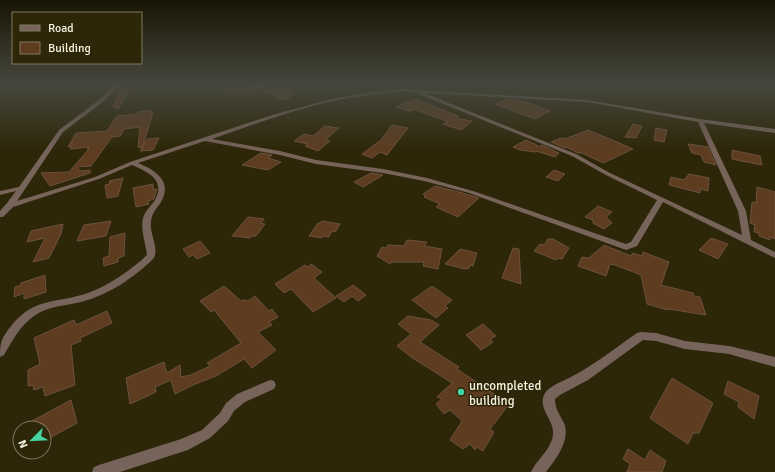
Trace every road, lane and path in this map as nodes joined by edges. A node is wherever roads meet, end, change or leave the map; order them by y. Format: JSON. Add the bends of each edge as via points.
{"nodes":[{"id":1,"x":95,"y":106,"type":"edge"},
{"id":2,"x":312,"y":106,"type":"edge"},
{"id":3,"x":454,"y":106,"type":"edge"},
{"id":4,"x":611,"y":106,"type":"edge"},
{"id":5,"x":700,"y":121,"type":"junction"},
{"id":6,"x":775,"y":131,"type":"edge"},
{"id":7,"x":204,"y":139,"type":"junction"},
{"id":8,"x":132,"y":163,"type":"junction"},
{"id":9,"x":22,"y":188,"type":"junction"},
{"id":10,"x":0,"y":193,"type":"edge"},
{"id":11,"x":661,"y":199,"type":"junction"},
{"id":12,"x":10,"y":205,"type":"junction"},
{"id":13,"x":0,"y":215,"type":"edge"},
{"id":14,"x":748,"y":241,"type":"junction"},
{"id":15,"x":775,"y":255,"type":"edge"},
{"id":16,"x":0,"y":352,"type":"edge"},
{"id":17,"x":775,"y":362,"type":"edge"},
{"id":18,"x":270,"y":385,"type":"dead end"},
{"id":19,"x":99,"y":472,"type":"edge"},
{"id":20,"x":538,"y":472,"type":"edge"}],
"edges":[{"from":1,"to":9,"type":"street","via":[[61,131]]},
{"from":2,"to":7,"type":"street"},
{"from":3,"to":11,"type":"street","via":[[574,156]]},
{"from":4,"to":5,"type":"street"},
{"from":5,"to":6,"type":"street"},
{"from":5,"to":14,"type":"street","via":[[742,211]]},
{"from":7,"to":8,"type":"street"},
{"from":7,"to":11,"type":"street","via":[[316,162],[425,179],[471,192],[626,247],[634,244]]},
{"from":8,"to":12,"type":"street","via":[[97,178]]},
{"from":8,"to":16,"type":"street","via":[[152,172],[161,183],[159,200],[146,221],[151,256],[142,266],[90,296],[52,304],[31,313],[16,326]]},
{"from":9,"to":10,"type":"street"},
{"from":9,"to":12,"type":"street"},
{"from":11,"to":14,"type":"street"},
{"from":12,"to":13,"type":"street"},
{"from":14,"to":15,"type":"street"},
{"from":17,"to":20,"type":"street","via":[[729,350],[641,336],[549,397],[550,411],[558,426],[559,437]]},
{"from":18,"to":19,"type":"street","via":[[241,398],[206,434],[182,445]]}]}
